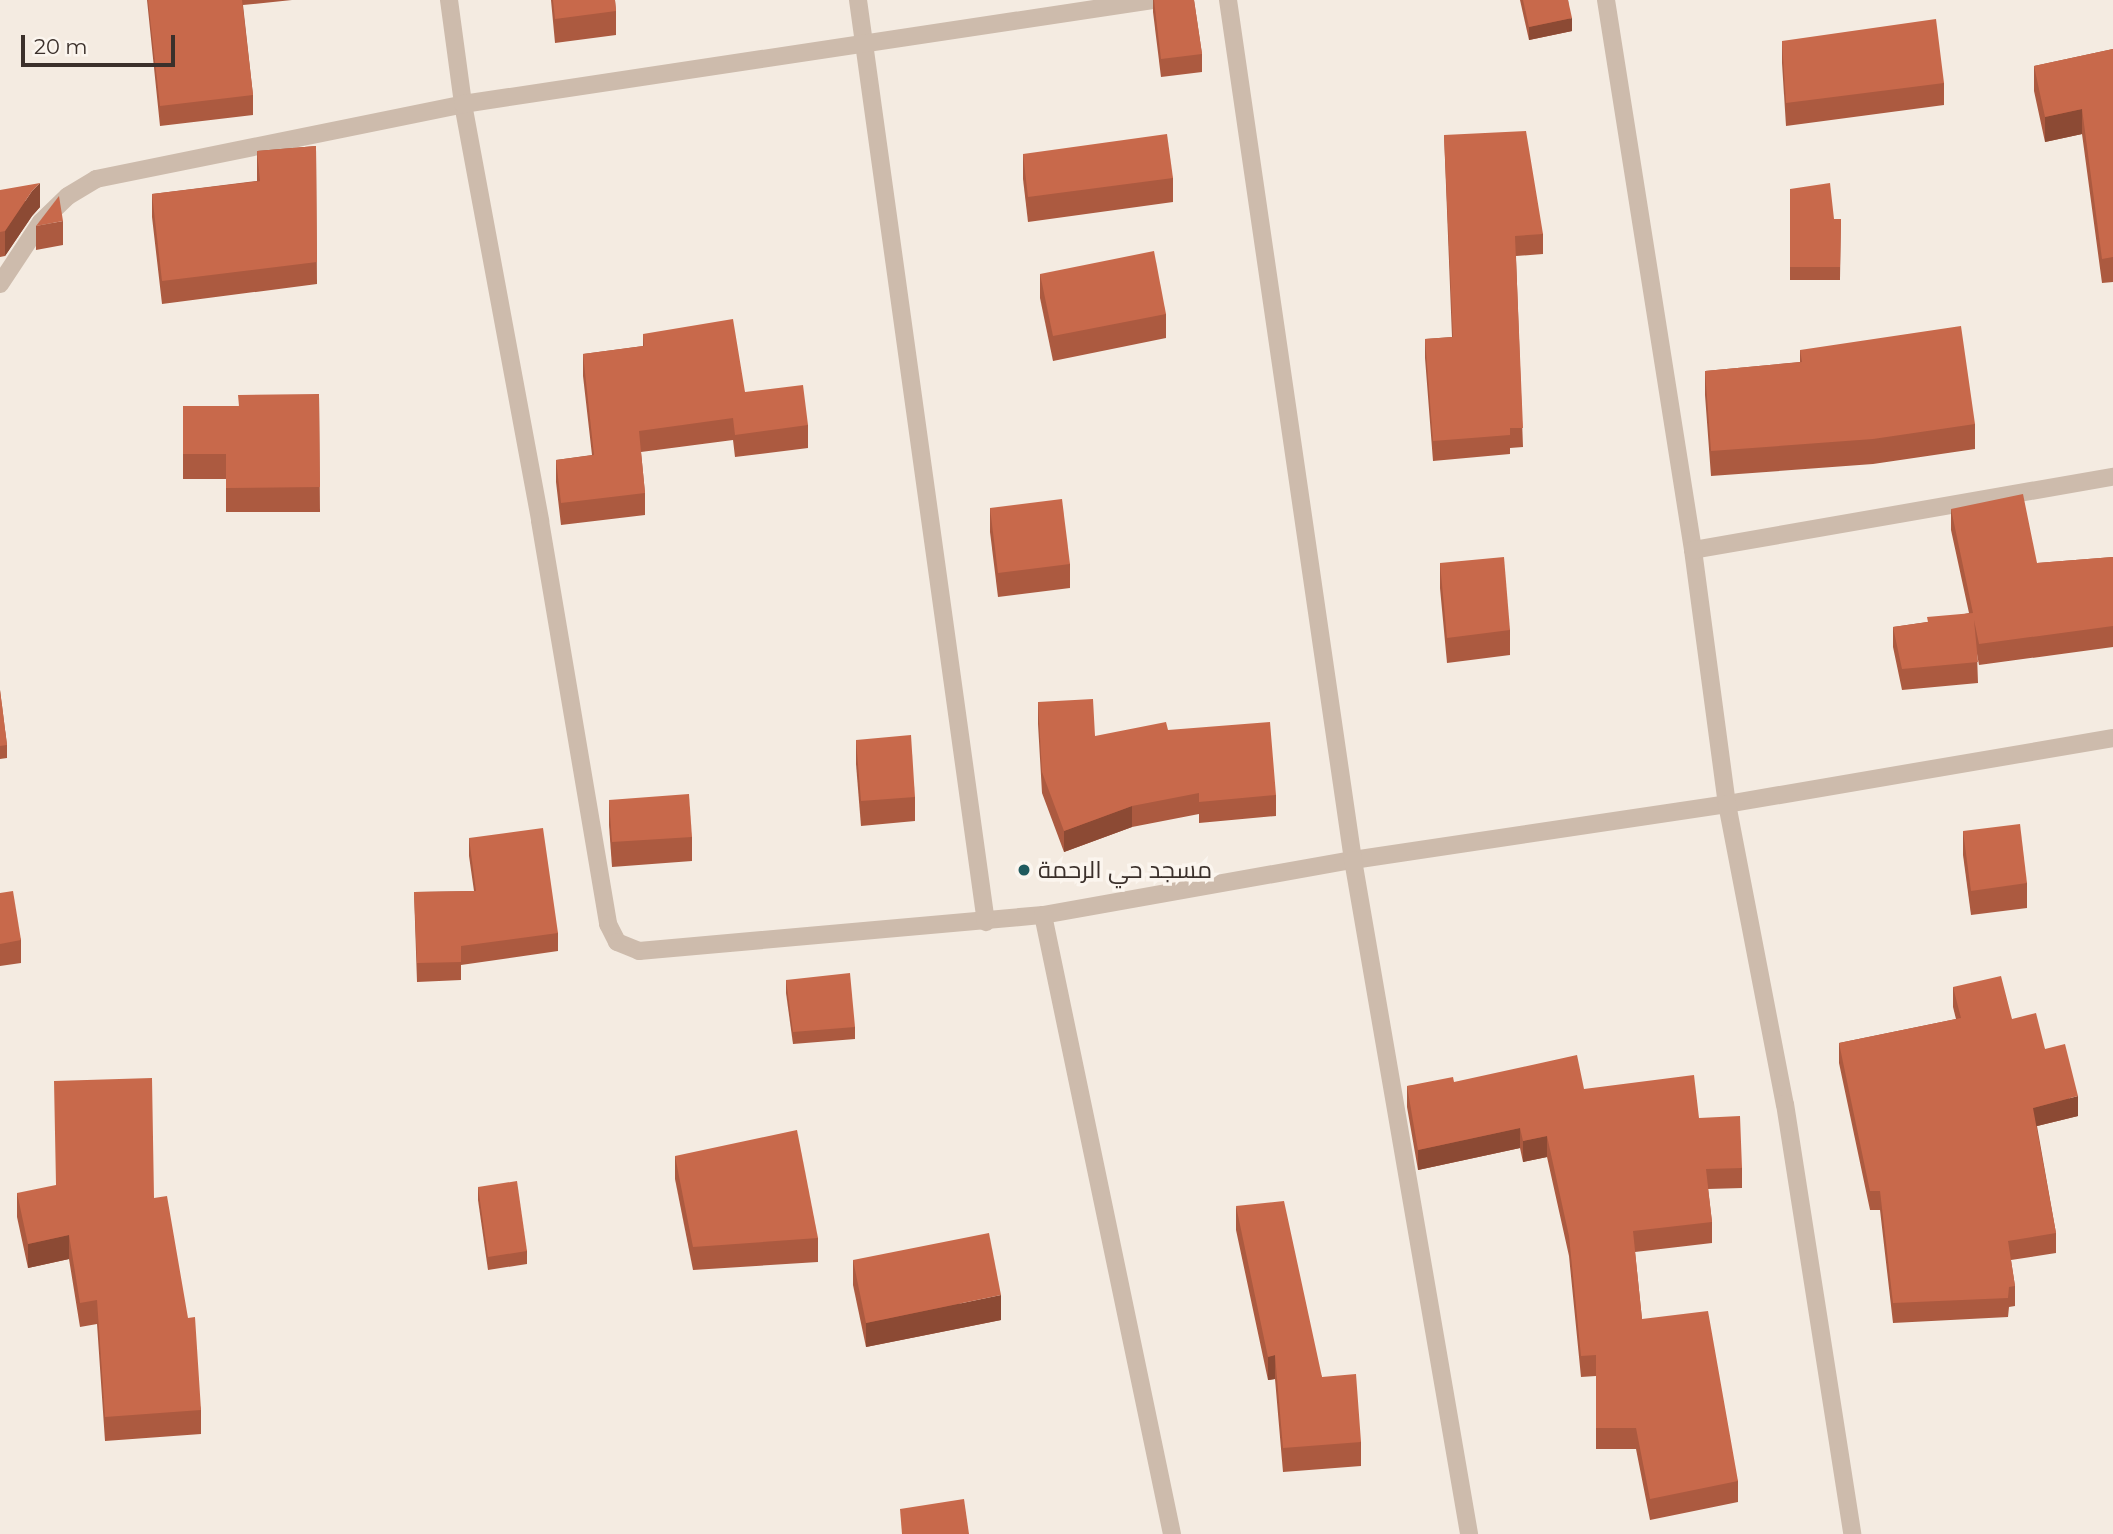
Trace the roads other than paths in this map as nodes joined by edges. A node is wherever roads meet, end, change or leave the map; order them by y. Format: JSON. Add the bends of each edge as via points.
{"nodes":[{"id":1,"x":449,"y":0,"type":"edge"},
{"id":2,"x":858,"y":0,"type":"edge"},
{"id":3,"x":1154,"y":0,"type":"edge"},
{"id":4,"x":1228,"y":0,"type":"edge"},
{"id":5,"x":1605,"y":0,"type":"edge"},
{"id":6,"x":866,"y":44,"type":"junction"},
{"id":7,"x":463,"y":104,"type":"junction"},
{"id":8,"x":0,"y":284,"type":"edge"},
{"id":9,"x":2113,"y":477,"type":"edge"},
{"id":10,"x":1693,"y":550,"type":"junction"},
{"id":11,"x":2113,"y":738,"type":"edge"},
{"id":12,"x":1727,"y":804,"type":"junction"},
{"id":13,"x":1353,"y":860,"type":"junction"},
{"id":14,"x":1043,"y":915,"type":"junction"},
{"id":15,"x":986,"y":922,"type":"junction"},
{"id":16,"x":1172,"y":1534,"type":"edge"},
{"id":17,"x":1469,"y":1534,"type":"edge"},
{"id":18,"x":1852,"y":1534,"type":"edge"}],
"edges":[{"from":1,"to":7,"type":"street"},
{"from":2,"to":6,"type":"street"},
{"from":3,"to":6,"type":"street"},
{"from":4,"to":13,"type":"street"},
{"from":5,"to":10,"type":"street"},
{"from":6,"to":7,"type":"street"},
{"from":6,"to":15,"type":"street","via":[[925,505]]},
{"from":7,"to":8,"type":"street","via":[[96,179],[68,196],[40,222]]},
{"from":7,"to":15,"type":"street","via":[[608,924],[617,942],[639,951]]},
{"from":9,"to":10,"type":"street"},
{"from":10,"to":12,"type":"street"},
{"from":11,"to":12,"type":"street"},
{"from":12,"to":13,"type":"street"},
{"from":12,"to":18,"type":"street","via":[[1787,1117]]},
{"from":13,"to":14,"type":"street"},
{"from":13,"to":17,"type":"street"},
{"from":14,"to":15,"type":"street"},
{"from":14,"to":16,"type":"street"}]}
